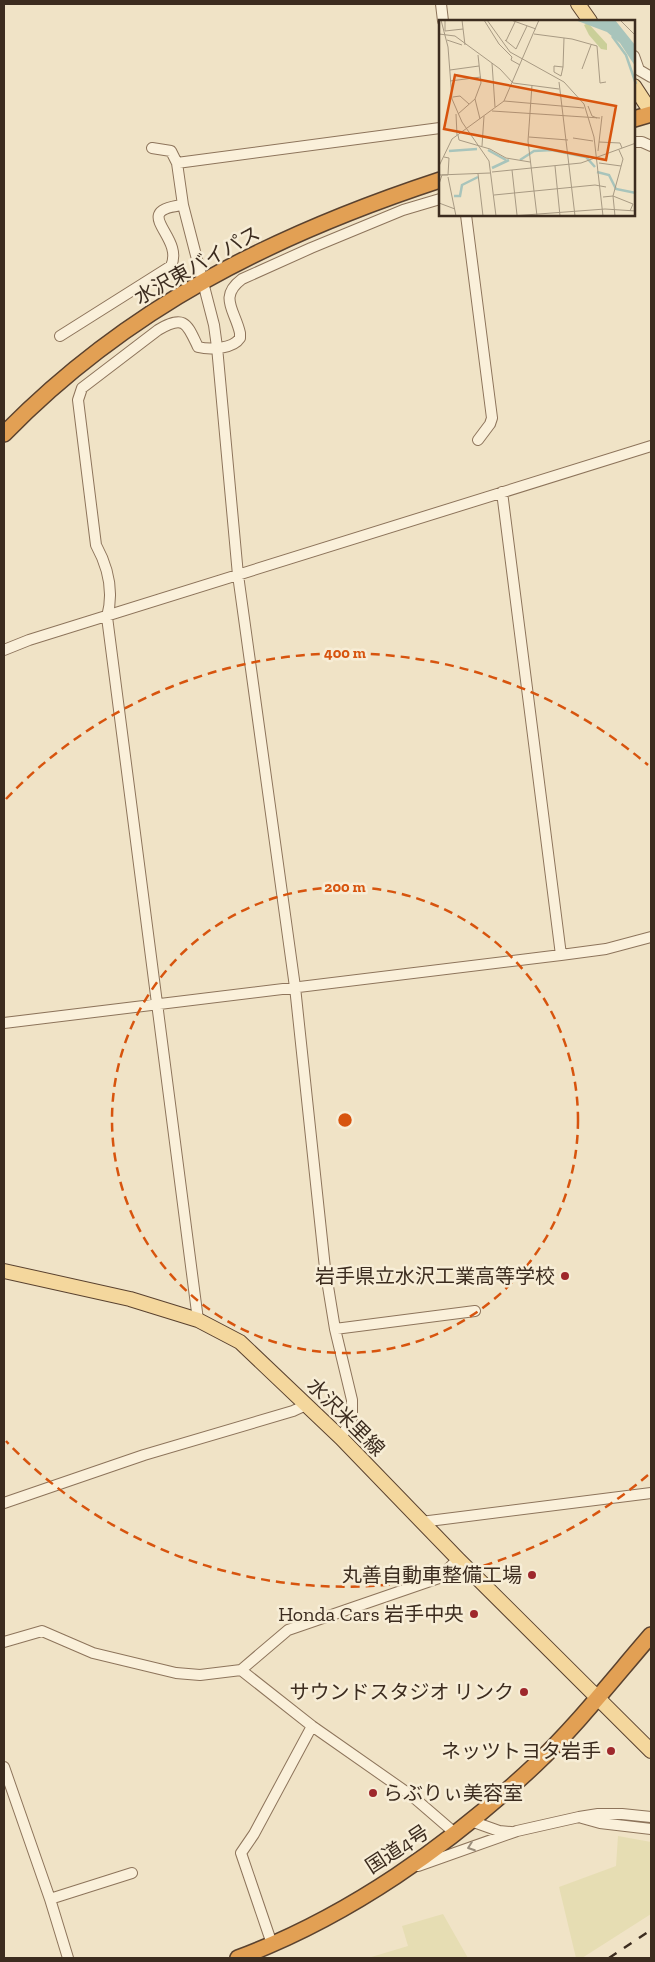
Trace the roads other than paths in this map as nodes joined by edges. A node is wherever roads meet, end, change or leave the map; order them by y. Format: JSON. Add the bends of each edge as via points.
{"nodes":[{"id":1,"x":441,"y":4,"type":"edge"},
{"id":2,"x":578,"y":4,"type":"edge"},
{"id":3,"x":443,"y":20,"type":"edge"},
{"id":4,"x":589,"y":20,"type":"edge"},
{"id":5,"x":635,"y":59,"type":"edge"},
{"id":6,"x":651,"y":77,"type":"edge"},
{"id":7,"x":635,"y":88,"type":"edge"},
{"id":8,"x":651,"y":113,"type":"edge"},
{"id":9,"x":635,"y":119,"type":"edge"},
{"id":10,"x":439,"y":128,"type":"edge"},
{"id":11,"x":635,"y":142,"type":"edge"},
{"id":12,"x":651,"y":146,"type":"edge"},
{"id":13,"x":152,"y":148,"type":"dead end"},
{"id":14,"x":177,"y":163,"type":"junction"},
{"id":15,"x":439,"y":180,"type":"edge"},
{"id":16,"x":439,"y":199,"type":"edge"},
{"id":17,"x":183,"y":205,"type":"junction"},
{"id":18,"x":466,"y":216,"type":"edge"},
{"id":19,"x":202,"y":281,"type":"junction"},
{"id":20,"x":60,"y":336,"type":"dead end"},
{"id":21,"x":217,"y":347,"type":"junction"},
{"id":22,"x":4,"y":434,"type":"edge"},
{"id":23,"x":478,"y":440,"type":"dead end"},
{"id":24,"x":651,"y":446,"type":"edge"},
{"id":25,"x":502,"y":492,"type":"junction"},
{"id":26,"x":238,"y":575,"type":"junction"},
{"id":27,"x":106,"y":617,"type":"junction"},
{"id":28,"x":4,"y":650,"type":"edge"},
{"id":29,"x":651,"y":937,"type":"edge"},
{"id":30,"x":561,"y":955,"type":"junction"},
{"id":31,"x":295,"y":987,"type":"junction"},
{"id":32,"x":157,"y":1004,"type":"junction"},
{"id":33,"x":4,"y":1023,"type":"edge"},
{"id":34,"x":4,"y":1271,"type":"edge"},
{"id":35,"x":475,"y":1311,"type":"dead end"},
{"id":36,"x":198,"y":1320,"type":"junction"},
{"id":37,"x":335,"y":1329,"type":"junction"},
{"id":38,"x":306,"y":1405,"type":"junction"},
{"id":39,"x":341,"y":1438,"type":"junction"},
{"id":40,"x":651,"y":1493,"type":"edge"},
{"id":41,"x":4,"y":1503,"type":"edge"},
{"id":42,"x":421,"y":1522,"type":"junction"},
{"id":43,"x":458,"y":1559,"type":"junction"},
{"id":44,"x":651,"y":1635,"type":"edge"},
{"id":45,"x":4,"y":1642,"type":"edge"},
{"id":46,"x":241,"y":1670,"type":"junction"},
{"id":47,"x":597,"y":1698,"type":"junction"},
{"id":48,"x":312,"y":1726,"type":"junction"},
{"id":49,"x":651,"y":1751,"type":"edge"},
{"id":50,"x":4,"y":1767,"type":"edge"},
{"id":51,"x":579,"y":1817,"type":"junction"},
{"id":52,"x":651,"y":1817,"type":"edge"},
{"id":53,"x":471,"y":1821,"type":"junction"},
{"id":54,"x":651,"y":1829,"type":"edge"},
{"id":55,"x":517,"y":1831,"type":"junction"},
{"id":56,"x":456,"y":1834,"type":"junction"},
{"id":57,"x":132,"y":1873,"type":"dead end"},
{"id":58,"x":400,"y":1873,"type":"junction"},
{"id":59,"x":50,"y":1899,"type":"junction"},
{"id":60,"x":272,"y":1944,"type":"junction"},
{"id":61,"x":68,"y":1958,"type":"edge"},
{"id":62,"x":238,"y":1958,"type":"edge"}],
"edges":[{"from":1,"to":3,"type":"street"},
{"from":2,"to":4,"type":"main road"},
{"from":5,"to":6,"type":"street","via":[[639,70]]},
{"from":7,"to":8,"type":"main road"},
{"from":8,"to":9,"type":"highway"},
{"from":10,"to":14,"type":"street"},
{"from":11,"to":12,"type":"street"},
{"from":13,"to":14,"type":"street","via":[[171,151]]},
{"from":14,"to":17,"type":"street"},
{"from":15,"to":19,"type":"highway","name":"水沢東バイパス","via":[[333,219]]},
{"from":16,"to":21,"type":"street","via":[[404,210],[242,279],[233,286],[229,298],[240,338],[234,345]]},
{"from":17,"to":19,"type":"street"},
{"from":17,"to":20,"type":"street","via":[[167,207],[158,218],[174,251],[171,266]]},
{"from":18,"to":23,"type":"street","via":[[492,418]]},
{"from":19,"to":21,"type":"street"},
{"from":19,"to":22,"type":"highway","name":"水沢東バイパス","via":[[89,356]]},
{"from":21,"to":26,"type":"street"},
{"from":21,"to":27,"type":"street","via":[[198,347],[187,325],[178,322],[168,324],[82,388],[78,400],[96,545],[106,564],[111,603]]},
{"from":24,"to":25,"type":"street"},
{"from":25,"to":26,"type":"street"},
{"from":25,"to":30,"type":"street"},
{"from":26,"to":27,"type":"street"},
{"from":26,"to":31,"type":"street"},
{"from":27,"to":28,"type":"street"},
{"from":27,"to":32,"type":"street"},
{"from":29,"to":30,"type":"street","via":[[606,949]]},
{"from":30,"to":31,"type":"street"},
{"from":31,"to":32,"type":"street"},
{"from":31,"to":37,"type":"street","via":[[325,1268]]},
{"from":32,"to":33,"type":"street"},
{"from":32,"to":36,"type":"street"},
{"from":34,"to":36,"type":"main road","name":"水沢米里線","via":[[130,1299]]},
{"from":35,"to":37,"type":"street"},
{"from":36,"to":38,"type":"main road","name":"水沢米里線","via":[[240,1342]]},
{"from":37,"to":39,"type":"street","via":[[352,1408],[352,1418]]},
{"from":38,"to":39,"type":"main road","name":"水沢米里線"},
{"from":38,"to":41,"type":"street"},
{"from":39,"to":42,"type":"main road","name":"水沢米里線"},
{"from":40,"to":42,"type":"street"},
{"from":42,"to":43,"type":"main road","name":"水沢米里線"},
{"from":43,"to":46,"type":"street","via":[[439,1578],[288,1630]]},
{"from":43,"to":47,"type":"main road","name":"水沢米里線"},
{"from":44,"to":47,"type":"highway","name":"国道4号"},
{"from":45,"to":46,"type":"street","via":[[42,1631],[93,1653],[176,1673],[200,1675]]},
{"from":46,"to":48,"type":"street"},
{"from":47,"to":49,"type":"main road","name":"水沢米里線"},
{"from":47,"to":53,"type":"highway","name":"国道4号","via":[[535,1764]]},
{"from":48,"to":56,"type":"street","via":[[412,1796]]},
{"from":48,"to":60,"type":"street","via":[[241,1853]]},
{"from":50,"to":59,"type":"street"},
{"from":51,"to":52,"type":"street","via":[[598,1814]]},
{"from":51,"to":54,"type":"street"},
{"from":51,"to":55,"type":"street"},
{"from":53,"to":55,"type":"street","via":[[499,1831]]},
{"from":53,"to":56,"type":"highway","name":"国道4号"},
{"from":55,"to":58,"type":"street","one_way":true},
{"from":56,"to":58,"type":"highway","name":"国道4号"},
{"from":57,"to":59,"type":"street"},
{"from":58,"to":60,"type":"highway","name":"国道4号","via":[[334,1913]]},
{"from":59,"to":61,"type":"street"},
{"from":60,"to":62,"type":"highway","name":"国道4号"}]}
